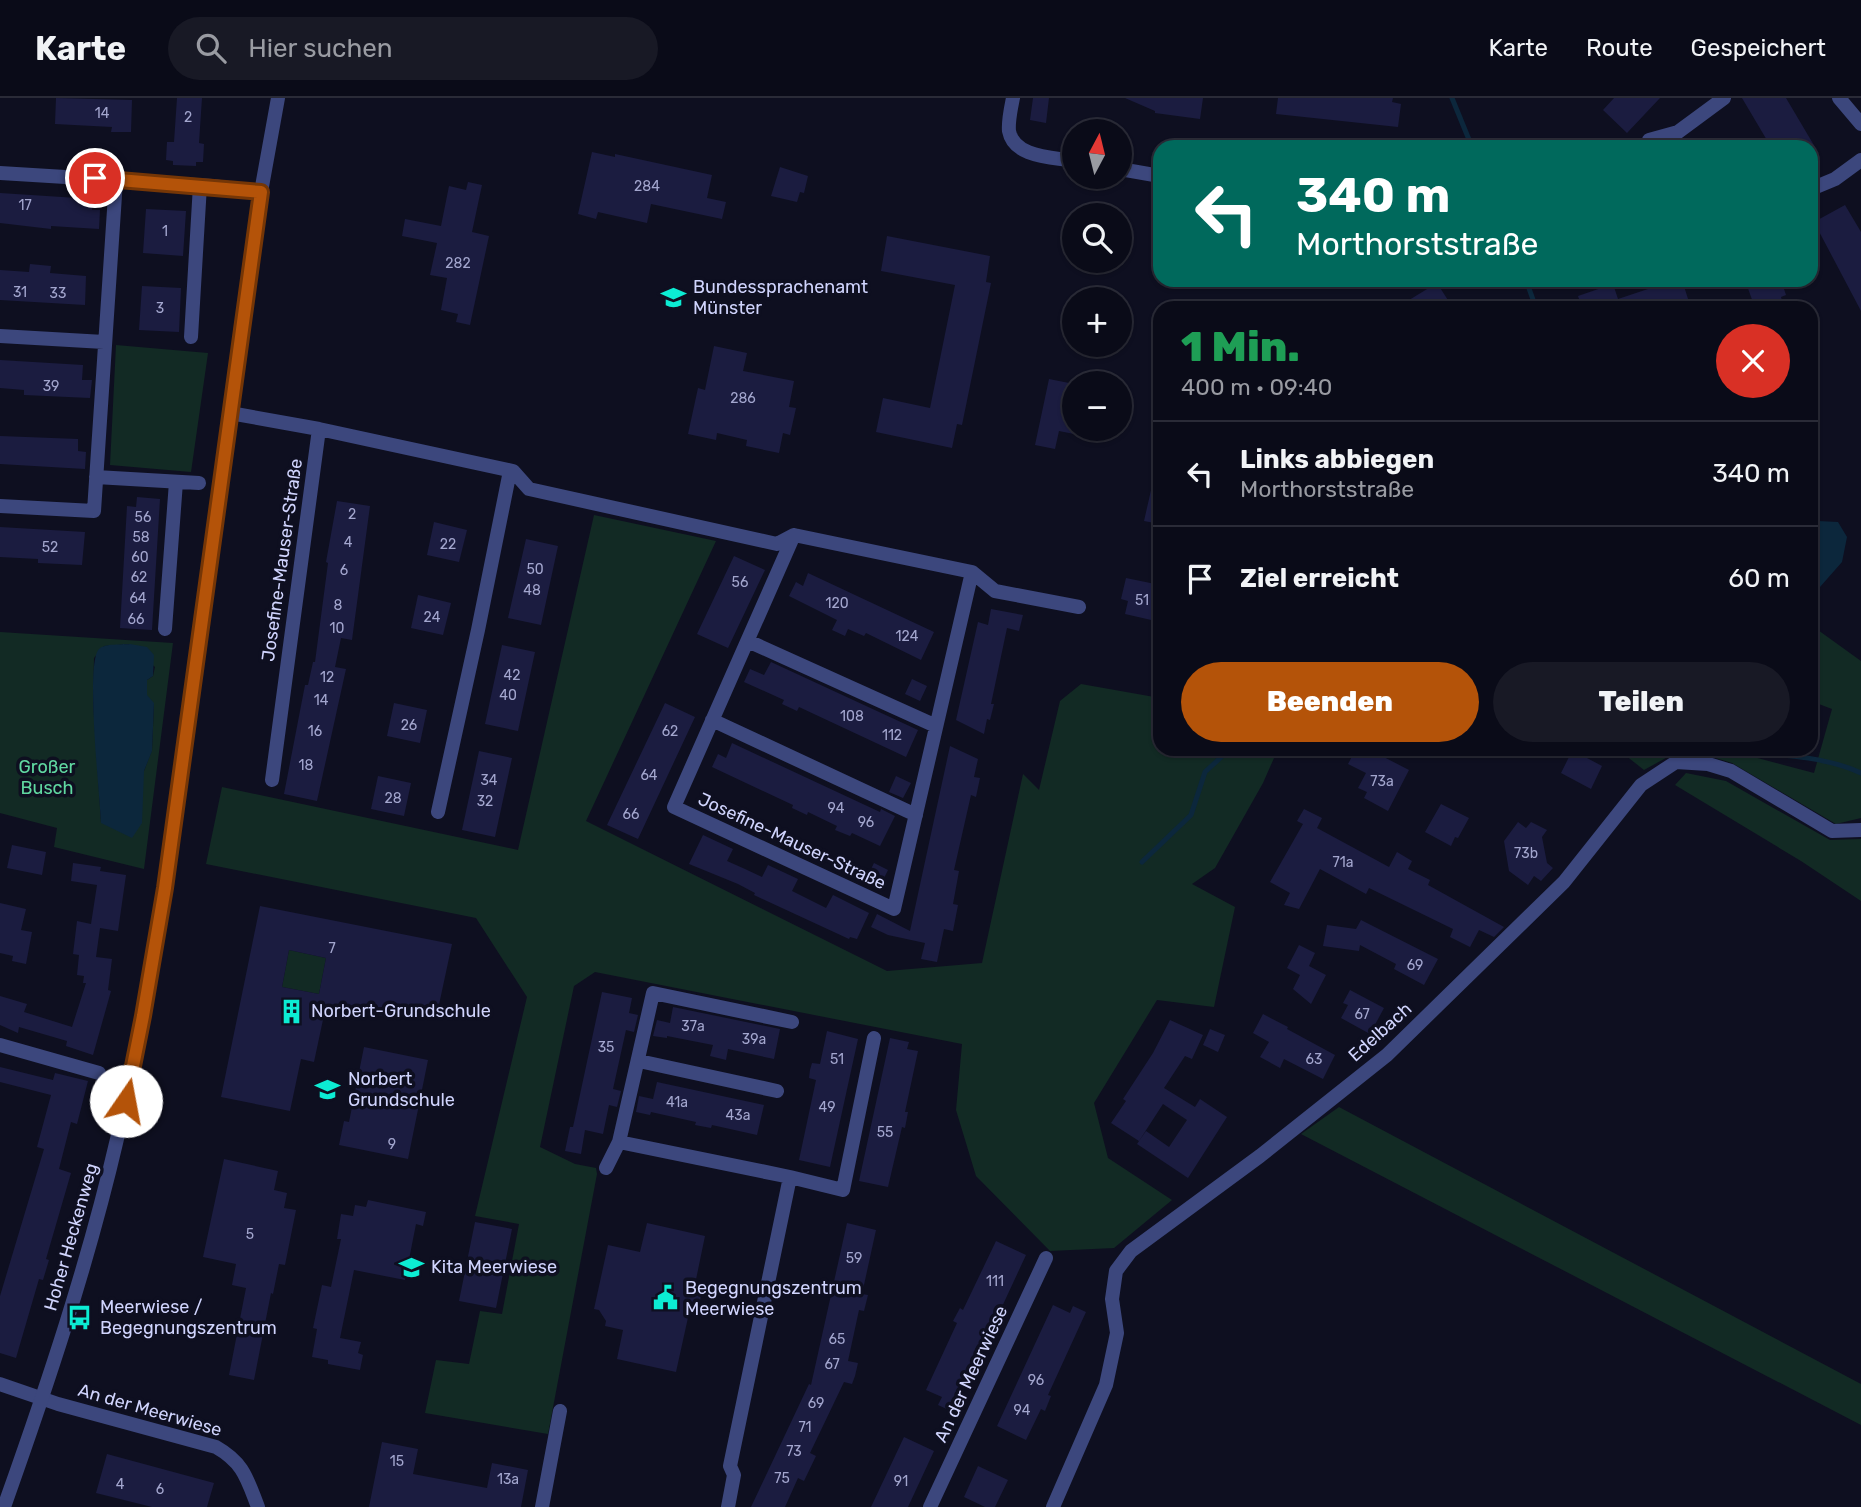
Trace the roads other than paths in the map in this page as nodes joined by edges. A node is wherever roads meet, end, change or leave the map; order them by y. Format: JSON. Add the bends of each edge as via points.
{"nodes":[{"id":1,"x":278,"y":98,"type":"edge"},
{"id":2,"x":1013,"y":98,"type":"edge"},
{"id":3,"x":1724,"y":98,"type":"edge"},
{"id":4,"x":1839,"y":98,"type":"edge"},
{"id":5,"x":1861,"y":124,"type":"edge"},
{"id":6,"x":1649,"y":140,"type":"dead end"},
{"id":7,"x":1062,"y":159,"type":"edge"},
{"id":8,"x":1861,"y":160,"type":"edge"},
{"id":9,"x":1132,"y":171,"type":"edge"},
{"id":10,"x":0,"y":173,"type":"edge"},
{"id":11,"x":1153,"y":175,"type":"edge"},
{"id":12,"x":116,"y":180,"type":"junction"},
{"id":13,"x":200,"y":185,"type":"junction"},
{"id":14,"x":1818,"y":186,"type":"edge"},
{"id":15,"x":261,"y":192,"type":"junction"},
{"id":16,"x":0,"y":336,"type":"edge"},
{"id":17,"x":191,"y":337,"type":"dead end"},
{"id":18,"x":104,"y":342,"type":"junction"},
{"id":19,"x":230,"y":413,"type":"junction"},
{"id":20,"x":319,"y":429,"type":"junction"},
{"id":21,"x":510,"y":471,"type":"junction"},
{"id":22,"x":96,"y":477,"type":"junction"},
{"id":23,"x":176,"y":482,"type":"junction"},
{"id":24,"x":199,"y":483,"type":"dead end"},
{"id":25,"x":0,"y":506,"type":"edge"},
{"id":26,"x":794,"y":535,"type":"junction"},
{"id":27,"x":972,"y":572,"type":"junction"},
{"id":28,"x":1079,"y":607,"type":"dead end"},
{"id":29,"x":165,"y":629,"type":"dead end"},
{"id":30,"x":748,"y":640,"type":"junction"},
{"id":31,"x":712,"y":720,"type":"junction"},
{"id":32,"x":936,"y":726,"type":"junction"},
{"id":33,"x":272,"y":780,"type":"dead end"},
{"id":34,"x":438,"y":811,"type":"dead end"},
{"id":35,"x":916,"y":815,"type":"junction"},
{"id":36,"x":1861,"y":830,"type":"edge"},
{"id":37,"x":792,"y":1022,"type":"dead end"},
{"id":38,"x":874,"y":1038,"type":"dead end"},
{"id":39,"x":0,"y":1045,"type":"edge"},
{"id":40,"x":639,"y":1062,"type":"junction"},
{"id":41,"x":99,"y":1073,"type":"dead end"},
{"id":42,"x":777,"y":1091,"type":"dead end"},
{"id":43,"x":619,"y":1142,"type":"junction"},
{"id":44,"x":606,"y":1168,"type":"dead end"},
{"id":45,"x":790,"y":1177,"type":"junction"},
{"id":46,"x":1046,"y":1258,"type":"dead end"},
{"id":47,"x":0,"y":1384,"type":"edge"},
{"id":48,"x":42,"y":1398,"type":"junction"},
{"id":49,"x":560,"y":1412,"type":"dead end"},
{"id":50,"x":5,"y":1507,"type":"edge"},
{"id":51,"x":258,"y":1507,"type":"edge"},
{"id":52,"x":542,"y":1507,"type":"edge"},
{"id":53,"x":728,"y":1507,"type":"edge"},
{"id":54,"x":930,"y":1507,"type":"edge"},
{"id":55,"x":1053,"y":1507,"type":"edge"}],
"edges":[{"from":1,"to":15,"type":"street","name":"Hoher Heckenweg"},
{"from":2,"to":7,"type":"street","via":[[1009,132],[1016,146]]},
{"from":3,"to":6,"type":"street","via":[[1678,132]]},
{"from":4,"to":5,"type":"street"},
{"from":8,"to":14,"type":"street"},
{"from":9,"to":11,"type":"street"},
{"from":10,"to":12,"type":"street"},
{"from":12,"to":13,"type":"street"},
{"from":12,"to":18,"type":"street"},
{"from":13,"to":15,"type":"street"},
{"from":13,"to":17,"type":"street"},
{"from":15,"to":19,"type":"street","name":"Hoher Heckenweg"},
{"from":16,"to":18,"type":"street"},
{"from":18,"to":22,"type":"street"},
{"from":19,"to":20,"type":"street"},
{"from":19,"to":48,"type":"street","name":"Hoher Heckenweg","via":[[172,840],[143,1016],[102,1203]]},
{"from":20,"to":21,"type":"street"},
{"from":20,"to":33,"type":"street","name":"Josefine-Mauser-Straße"},
{"from":21,"to":26,"type":"street","via":[[528,489],[777,544]]},
{"from":21,"to":34,"type":"street"},
{"from":22,"to":23,"type":"street"},
{"from":22,"to":25,"type":"street","via":[[94,511]]},
{"from":23,"to":24,"type":"street"},
{"from":23,"to":29,"type":"street"},
{"from":26,"to":27,"type":"street"},
{"from":26,"to":30,"type":"street","name":"Josefine-Mauser-Straße"},
{"from":27,"to":28,"type":"street","via":[[995,590]]},
{"from":27,"to":32,"type":"street","name":"Josefine-Mauser-Straße"},
{"from":30,"to":31,"type":"street","name":"Josefine-Mauser-Straße"},
{"from":30,"to":32,"type":"street"},
{"from":31,"to":35,"type":"street"},
{"from":31,"to":35,"type":"street","name":"Josefine-Mauser-Straße","via":[[674,807],[894,909]]},
{"from":32,"to":35,"type":"street","name":"Josefine-Mauser-Straße"},
{"from":36,"to":55,"type":"street","name":"Edelbach","via":[[1832,831],[1731,771],[1708,764],[1675,762],[1641,785],[1564,882],[1387,1055],[1131,1251],[1116,1271],[1112,1299],[1117,1333],[1106,1385]]},
{"from":37,"to":40,"type":"street","via":[[653,993]]},
{"from":38,"to":45,"type":"street","via":[[843,1190]]},
{"from":39,"to":41,"type":"street"},
{"from":40,"to":42,"type":"street"},
{"from":40,"to":43,"type":"street"},
{"from":43,"to":44,"type":"street"},
{"from":43,"to":45,"type":"street"},
{"from":45,"to":53,"type":"street","via":[[730,1465],[734,1475]]},
{"from":46,"to":54,"type":"street","name":"An der Meerwiese"},
{"from":47,"to":48,"type":"street","name":"An der Meerwiese"},
{"from":48,"to":50,"type":"street","name":"Hoher Heckenweg"},
{"from":48,"to":51,"type":"street","name":"An der Meerwiese","via":[[216,1447],[243,1468]]},
{"from":49,"to":52,"type":"street"}]}
